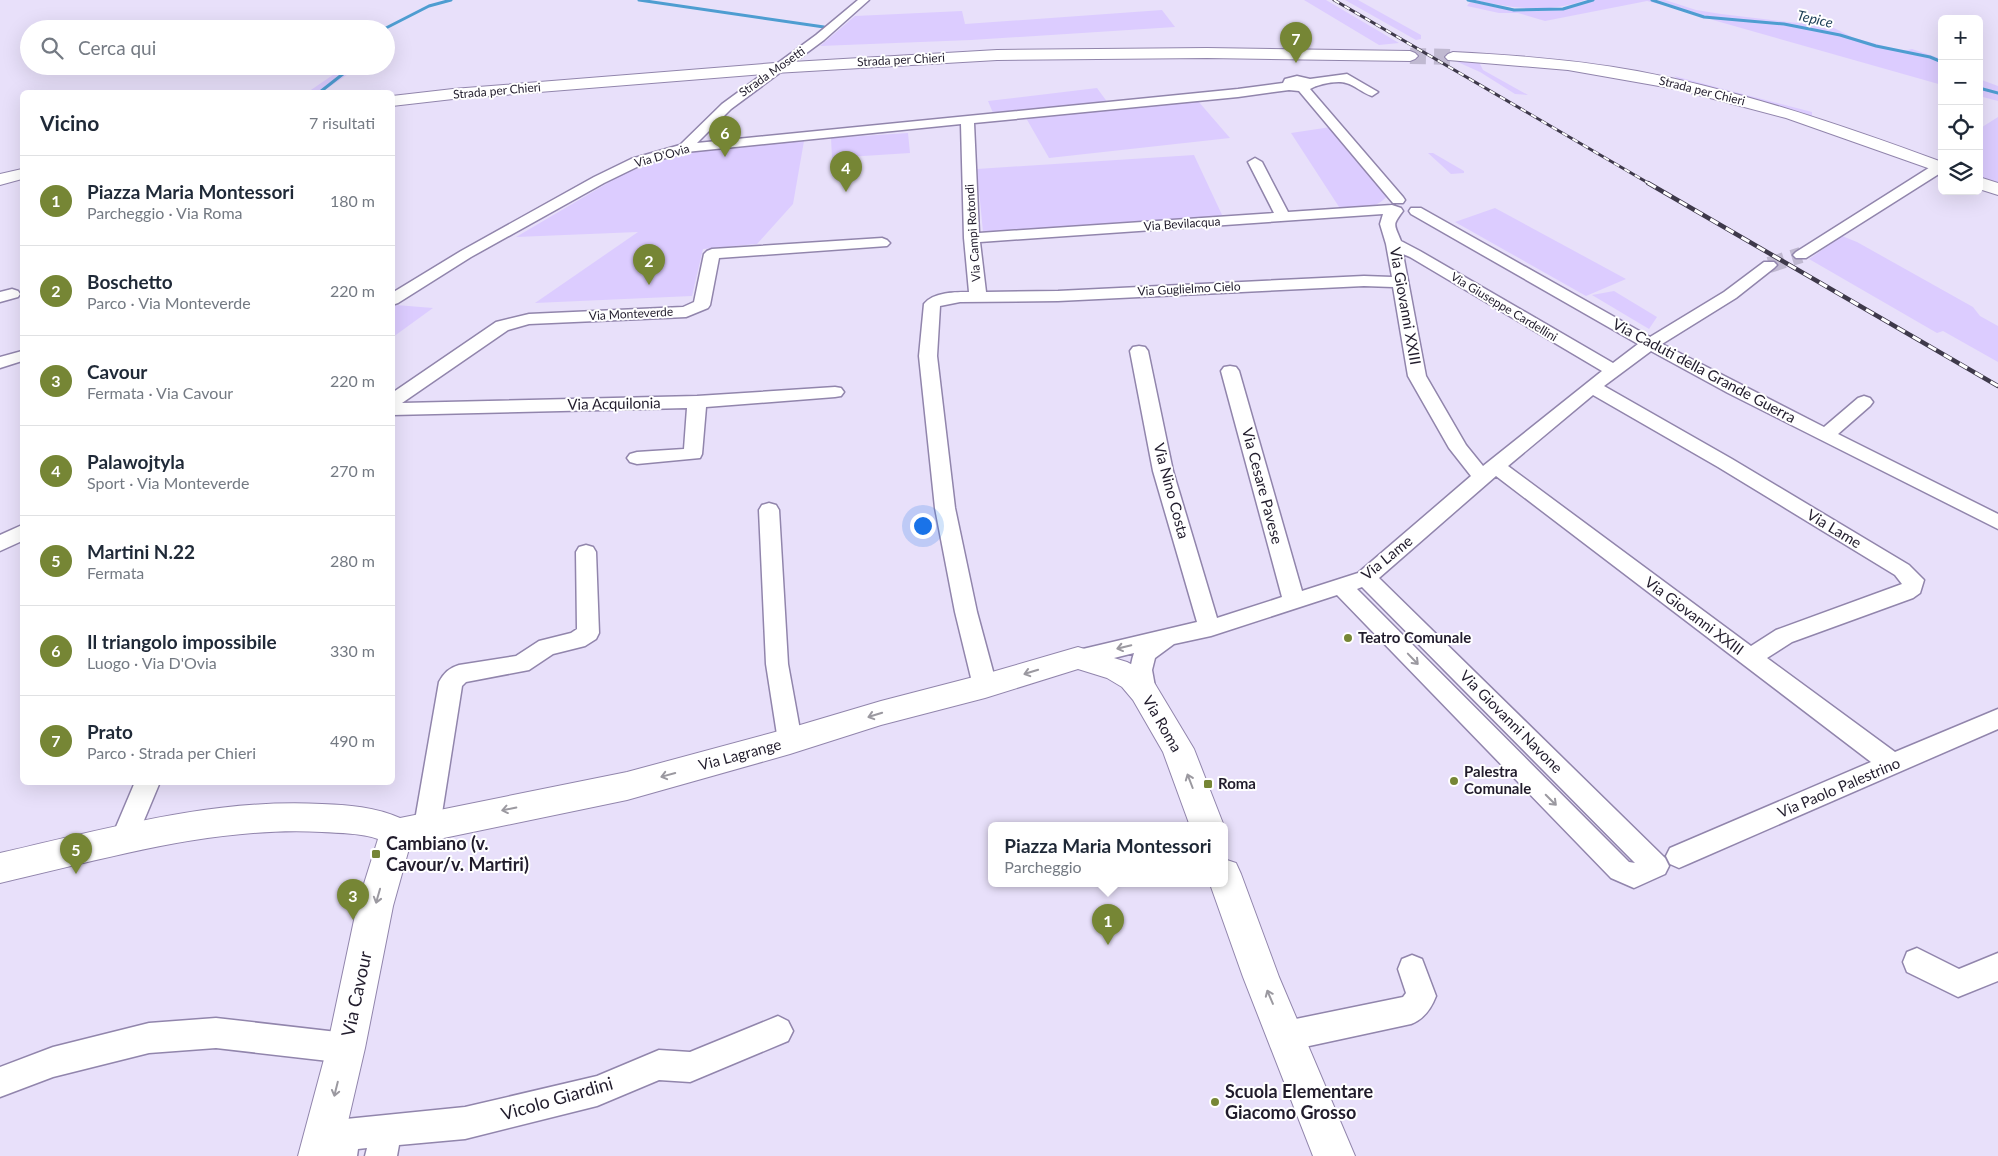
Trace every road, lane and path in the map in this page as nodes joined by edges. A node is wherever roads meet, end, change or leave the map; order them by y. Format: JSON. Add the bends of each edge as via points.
{"nodes":[{"id":1,"x":864,"y":0,"type":"edge"},
{"id":2,"x":1410,"y":56,"type":"tunnel mouth"},
{"id":3,"x":1453,"y":57,"type":"tunnel mouth"},
{"id":4,"x":775,"y":68,"type":"junction"},
{"id":5,"x":1305,"y":86,"type":"junction"},
{"id":6,"x":1372,"y":92,"type":"dead end"},
{"id":7,"x":395,"y":101,"type":"edge"},
{"id":8,"x":966,"y":120,"type":"junction"},
{"id":9,"x":685,"y":148,"type":"junction"},
{"id":10,"x":1255,"y":162,"type":"dead end"},
{"id":11,"x":1938,"y":166,"type":"edge"},
{"id":12,"x":1938,"y":169,"type":"edge"},
{"id":13,"x":20,"y":175,"type":"edge"},
{"id":14,"x":0,"y":180,"type":"edge"},
{"id":15,"x":1983,"y":184,"type":"edge"},
{"id":16,"x":1998,"y":190,"type":"edge"},
{"id":17,"x":1395,"y":207,"type":"junction"},
{"id":18,"x":1416,"y":211,"type":"joint"},
{"id":19,"x":1283,"y":217,"type":"junction"},
{"id":20,"x":972,"y":238,"type":"junction"},
{"id":21,"x":882,"y":243,"type":"dead end"},
{"id":22,"x":1394,"y":244,"type":"junction"},
{"id":23,"x":1801,"y":255,"type":"tunnel mouth"},
{"id":24,"x":1769,"y":265,"type":"tunnel mouth"},
{"id":25,"x":1400,"y":282,"type":"junction"},
{"id":26,"x":978,"y":297,"type":"junction"},
{"id":27,"x":395,"y":298,"type":"edge"},
{"id":28,"x":1650,"y":344,"type":"junction"},
{"id":29,"x":1138,"y":352,"type":"dead end"},
{"id":30,"x":20,"y":357,"type":"edge"},
{"id":31,"x":0,"y":363,"type":"edge"},
{"id":32,"x":1230,"y":371,"type":"dead end"},
{"id":33,"x":1614,"y":371,"type":"junction"},
{"id":34,"x":1592,"y":387,"type":"junction"},
{"id":35,"x":835,"y":392,"type":"dead end"},
{"id":36,"x":395,"y":400,"type":"edge"},
{"id":37,"x":697,"y":402,"type":"junction"},
{"id":38,"x":1864,"y":402,"type":"dead end"},
{"id":39,"x":395,"y":409,"type":"edge"},
{"id":40,"x":1826,"y":435,"type":"junction"},
{"id":41,"x":637,"y":458,"type":"dead end"},
{"id":42,"x":1489,"y":472,"type":"junction"},
{"id":43,"x":769,"y":510,"type":"dead end"},
{"id":44,"x":1998,"y":522,"type":"edge"},
{"id":45,"x":20,"y":533,"type":"edge"},
{"id":46,"x":0,"y":544,"type":"edge"},
{"id":47,"x":586,"y":552,"type":"dead end"},
{"id":48,"x":1366,"y":578,"type":"junction"},
{"id":49,"x":1342,"y":587,"type":"junction"},
{"id":50,"x":1294,"y":601,"type":"junction"},
{"id":51,"x":1211,"y":628,"type":"junction"},
{"id":52,"x":1170,"y":636,"type":"junction"},
{"id":53,"x":1078,"y":658,"type":"junction"},
{"id":54,"x":1750,"y":658,"type":"junction"},
{"id":55,"x":985,"y":686,"type":"junction"},
{"id":56,"x":1144,"y":692,"type":"junction"},
{"id":57,"x":1998,"y":719,"type":"edge"},
{"id":58,"x":790,"y":741,"type":"junction"},
{"id":59,"x":1893,"y":765,"type":"junction"},
{"id":60,"x":147,"y":785,"type":"edge"},
{"id":61,"x":1205,"y":822,"type":"edge"},
{"id":62,"x":412,"y":829,"type":"junction"},
{"id":63,"x":123,"y":841,"type":"junction"},
{"id":64,"x":1679,"y":856,"type":"dead end"},
{"id":65,"x":0,"y":868,"type":"edge"},
{"id":66,"x":1228,"y":885,"type":"edge"},
{"id":67,"x":1917,"y":962,"type":"dead end"},
{"id":68,"x":1998,"y":967,"type":"edge"},
{"id":69,"x":1412,"y":968,"type":"dead end"},
{"id":70,"x":778,"y":1031,"type":"dead end"},
{"id":71,"x":1286,"y":1036,"type":"junction"},
{"id":72,"x":346,"y":1048,"type":"junction"},
{"id":73,"x":0,"y":1082,"type":"edge"},
{"id":74,"x":384,"y":1143,"type":"edge"},
{"id":75,"x":332,"y":1145,"type":"edge"},
{"id":76,"x":1334,"y":1156,"type":"edge"}],
"edges":[{"from":1,"to":4,"type":"street","name":"Strada Mosetti","via":[[828,31]]},
{"from":2,"to":4,"type":"main road","name":"Strada per Chieri","via":[[1207,53],[997,55]]},
{"from":3,"to":11,"type":"main road","name":"Strada per Chieri","via":[[1550,63],[1675,84],[1782,112]]},
{"from":4,"to":7,"type":"main road","name":"Strada per Chieri"},
{"from":4,"to":9,"type":"street","name":"Strada Mosetti","via":[[705,124]]},
{"from":5,"to":6,"type":"street","via":[[1347,78]]},
{"from":5,"to":8,"type":"street"},
{"from":5,"to":17,"type":"street"},
{"from":8,"to":9,"type":"street","name":"Via D'Ovia"},
{"from":8,"to":20,"type":"street","name":"Via Campi Rotondi"},
{"from":9,"to":27,"type":"street","name":"Via D'Ovia","via":[[636,162],[599,180]]},
{"from":10,"to":19,"type":"street"},
{"from":12,"to":23,"type":"street"},
{"from":13,"to":14,"type":"main road"},
{"from":15,"to":16,"type":"main road"},
{"from":17,"to":18,"type":"street","name":"Via Bevilacqua","via":[[1407,214]]},
{"from":17,"to":19,"type":"street","name":"Via Bevilacqua"},
{"from":17,"to":22,"type":"street","name":"Via Giovanni XXIII","via":[[1386,224]]},
{"from":18,"to":28,"type":"street","name":"Via Caduti della Grande Guerra"},
{"from":19,"to":20,"type":"street","name":"Via Bevilacqua"},
{"from":20,"to":26,"type":"street","name":"Via Campi Rotondi"},
{"from":21,"to":36,"type":"street","name":"Via Monteverde","via":[[712,254],[702,304],[686,312],[529,319],[502,326]]},
{"from":22,"to":25,"type":"street","name":"Via Giovanni XXIII"},
{"from":22,"to":33,"type":"street","name":"Via Giuseppe Cardellini"},
{"from":24,"to":28,"type":"street","name":"Via Lame","via":[[1730,295]]},
{"from":25,"to":26,"type":"street","name":"Via Guglielmo Cielo"},
{"from":25,"to":42,"type":"street","name":"Via Giovanni XXIII","via":[[1417,376],[1458,448]]},
{"from":26,"to":55,"type":"street","name":"Via Campi Rotondi","via":[[950,298],[932,304],[928,356],[945,508]]},
{"from":28,"to":33,"type":"street","name":"Via Lame"},
{"from":28,"to":40,"type":"street","name":"Via Caduti della Grande Guerra"},
{"from":29,"to":51,"type":"street","name":"Via Nino Costa","via":[[1163,472]]},
{"from":30,"to":31,"type":"street"},
{"from":32,"to":50,"type":"street","name":"Via Cesare Pavese"},
{"from":33,"to":34,"type":"street","name":"Via Lame"},
{"from":34,"to":42,"type":"street","name":"Via Lame"},
{"from":34,"to":54,"type":"street","name":"Via Lame","via":[[1742,473],[1914,580],[1912,588],[1905,592],[1784,636]]},
{"from":35,"to":37,"type":"street","name":"Via Acquilonia"},
{"from":37,"to":39,"type":"street","name":"Via Acquilonia"},
{"from":37,"to":41,"type":"street","via":[[693,454]]},
{"from":38,"to":40,"type":"street"},
{"from":40,"to":44,"type":"street","name":"Via Caduti della Grande Guerra"},
{"from":42,"to":48,"type":"street","name":"Via Lame"},
{"from":42,"to":54,"type":"street","name":"Via Giovanni XXIII"},
{"from":43,"to":58,"type":"street","via":[[777,664]]},
{"from":45,"to":46,"type":"street"},
{"from":47,"to":62,"type":"street","via":[[588,633],[577,640],[547,647],[521,664],[459,674],[451,682]]},
{"from":48,"to":49,"type":"street","name":"Via Lame"},
{"from":49,"to":48,"type":"street","name":"Via Giovanni Navone","one_way":true,"via":[[1620,870],[1634,876],[1656,866]]},
{"from":49,"to":50,"type":"street","name":"Via Lame"},
{"from":50,"to":51,"type":"street","name":"Via Lame"},
{"from":51,"to":52,"type":"street","name":"Via Lame"},
{"from":52,"to":53,"type":"street","name":"Via Lame","one_way":true},
{"from":52,"to":56,"type":"street","via":[[1145,654],[1141,670]]},
{"from":53,"to":55,"type":"main road","name":"Via Lagrange","one_way":true},
{"from":53,"to":56,"type":"main road","name":"Via Roma","via":[[1116,670],[1133,680]]},
{"from":54,"to":59,"type":"street","name":"Via Giovanni XXIII"},
{"from":55,"to":58,"type":"main road","name":"Via Lagrange","one_way":true},
{"from":61,"to":56,"type":"main road","name":"Via Roma","one_way":true,"via":[[1178,749]]},
{"from":57,"to":59,"type":"street","name":"Via Paolo Palestrino"},
{"from":58,"to":62,"type":"main road","name":"Via Lagrange","one_way":true,"via":[[627,786]]},
{"from":59,"to":64,"type":"street","name":"Via Paolo Palestrino"},
{"from":60,"to":63,"type":"street"},
{"from":62,"to":63,"type":"main road","via":[[322,817],[269,817],[201,824]]},
{"from":62,"to":72,"type":"main road","name":"Via Cavour","one_way":true,"via":[[375,906]]},
{"from":63,"to":65,"type":"main road"},
{"from":71,"to":66,"type":"main road","one_way":true},
{"from":67,"to":68,"type":"street","via":[[1958,983]]},
{"from":69,"to":71,"type":"street","via":[[1422,996],[1411,1010]]},
{"from":70,"to":74,"type":"street","name":"Vicolo Giardini","via":[[690,1067],[659,1065],[587,1093]]},
{"from":71,"to":76,"type":"main road"},
{"from":72,"to":73,"type":"street","via":[[216,1033],[149,1038],[53,1062]]},
{"from":72,"to":75,"type":"main road","name":"Via Cavour","one_way":true},
{"from":74,"to":75,"type":"street","name":"Vicolo Giardini"}]}
